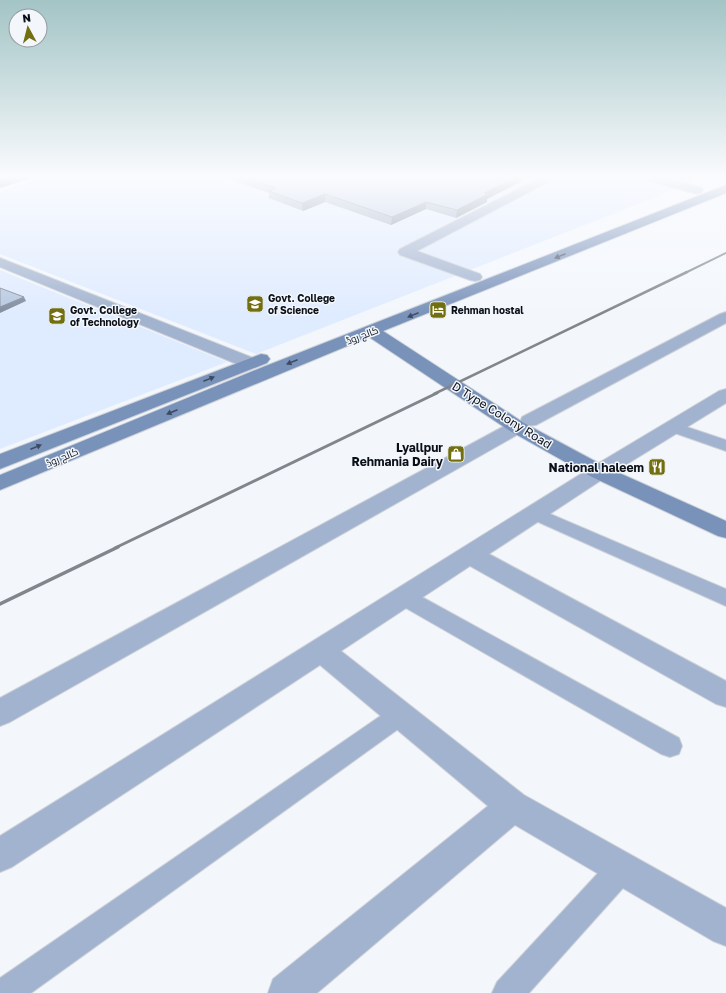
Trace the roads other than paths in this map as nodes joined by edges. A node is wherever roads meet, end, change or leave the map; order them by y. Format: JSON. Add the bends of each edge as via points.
{"nodes":[{"id":1,"x":460,"y":223,"type":"edge"},
{"id":2,"x":612,"y":223,"type":"edge"},
{"id":3,"x":640,"y":223,"type":"edge"},
{"id":4,"x":0,"y":262,"type":"edge"},
{"id":5,"x":475,"y":277,"type":"junction"},
{"id":6,"x":726,"y":317,"type":"edge"},
{"id":7,"x":376,"y":329,"type":"junction"},
{"id":8,"x":250,"y":363,"type":"junction"},
{"id":9,"x":725,"y":396,"type":"edge"},
{"id":10,"x":523,"y":424,"type":"junction"},
{"id":11,"x":672,"y":427,"type":"junction"},
{"id":12,"x":726,"y":446,"type":"edge"},
{"id":13,"x":0,"y":462,"type":"edge"},
{"id":14,"x":605,"y":468,"type":"junction"},
{"id":15,"x":0,"y":484,"type":"edge"},
{"id":16,"x":534,"y":514,"type":"junction"},
{"id":17,"x":726,"y":514,"type":"edge"},
{"id":18,"x":726,"y":530,"type":"edge"},
{"id":19,"x":470,"y":555,"type":"junction"},
{"id":20,"x":404,"y":597,"type":"junction"},
{"id":21,"x":726,"y":598,"type":"edge"},
{"id":22,"x":320,"y":650,"type":"junction"},
{"id":23,"x":726,"y":695,"type":"edge"},
{"id":24,"x":0,"y":713,"type":"edge"},
{"id":25,"x":400,"y":715,"type":"junction"},
{"id":26,"x":670,"y":746,"type":"dead end"},
{"id":27,"x":513,"y":806,"type":"junction"},
{"id":28,"x":0,"y":855,"type":"edge"},
{"id":29,"x":622,"y":868,"type":"junction"},
{"id":30,"x":726,"y":928,"type":"edge"},
{"id":31,"x":5,"y":993,"type":"edge"},
{"id":32,"x":287,"y":993,"type":"edge"},
{"id":33,"x":508,"y":993,"type":"edge"}],
"edges":[{"from":1,"to":5,"type":"street","via":[[405,252]]},
{"from":2,"to":5,"type":"main road","name":"کالج روڈ"},
{"from":3,"to":7,"type":"main road","name":"کالج روڈ","one_way":true},
{"from":4,"to":8,"type":"street"},
{"from":5,"to":8,"type":"main road","name":"کالج روڈ"},
{"from":6,"to":10,"type":"street"},
{"from":7,"to":10,"type":"main road","name":"D Type Colony Road"},
{"from":7,"to":15,"type":"main road","name":"کالج روڈ","one_way":true,"via":[[264,373]]},
{"from":13,"to":8,"type":"main road","name":"کالج روڈ","one_way":true},
{"from":9,"to":11,"type":"street"},
{"from":10,"to":14,"type":"main road","name":"D Type Colony Road"},
{"from":10,"to":24,"type":"street"},
{"from":11,"to":12,"type":"street"},
{"from":11,"to":14,"type":"street"},
{"from":14,"to":16,"type":"street"},
{"from":14,"to":17,"type":"main road","name":"D Type Colony Road"},
{"from":14,"to":18,"type":"main road","name":"D Type Colony Road"},
{"from":16,"to":19,"type":"street"},
{"from":16,"to":21,"type":"street"},
{"from":19,"to":20,"type":"street"},
{"from":19,"to":23,"type":"street"},
{"from":20,"to":22,"type":"street"},
{"from":20,"to":26,"type":"street"},
{"from":22,"to":25,"type":"street"},
{"from":22,"to":28,"type":"street"},
{"from":25,"to":27,"type":"street"},
{"from":25,"to":31,"type":"street"},
{"from":27,"to":29,"type":"street"},
{"from":27,"to":32,"type":"street"},
{"from":29,"to":30,"type":"street"},
{"from":29,"to":33,"type":"street"}]}
